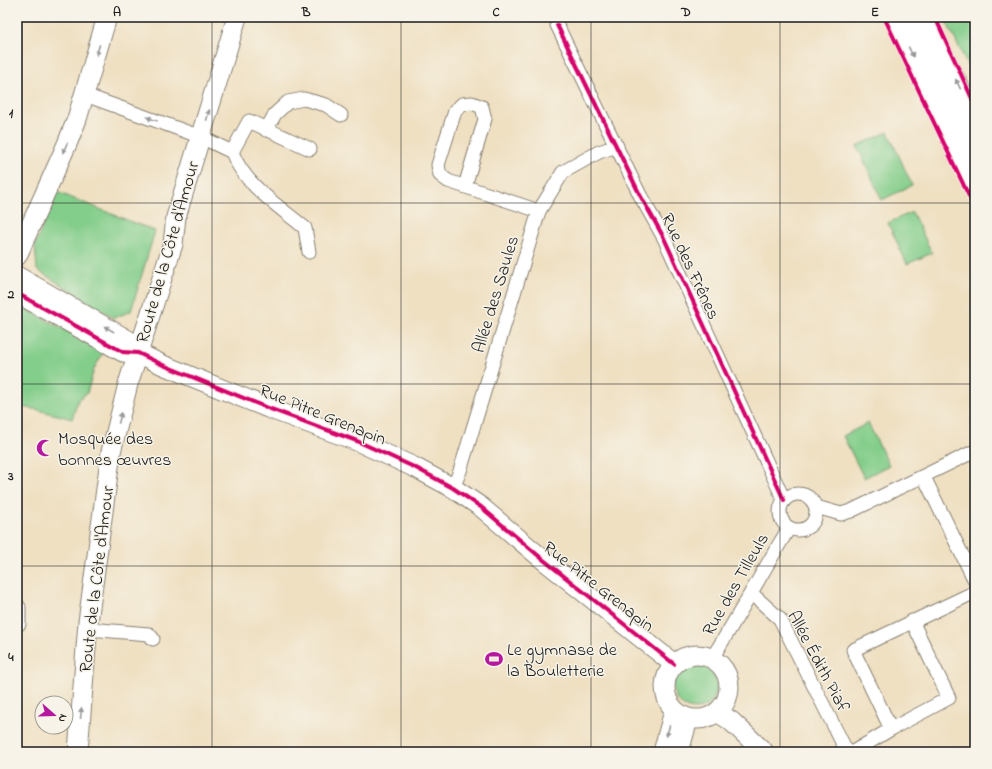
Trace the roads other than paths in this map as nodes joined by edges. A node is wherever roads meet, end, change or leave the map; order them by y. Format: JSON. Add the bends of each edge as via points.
{"nodes":[{"id":1,"x":107,"y":17,"type":"edge"},
{"id":2,"x":237,"y":17,"type":"edge"},
{"id":3,"x":894,"y":17,"type":"edge"},
{"id":4,"x":909,"y":17,"type":"edge"},
{"id":5,"x":925,"y":17,"type":"edge"},
{"id":6,"x":557,"y":25,"type":"dead end"},
{"id":7,"x":85,"y":95,"type":"junction"},
{"id":8,"x":341,"y":115,"type":"dead end"},
{"id":9,"x":975,"y":119,"type":"edge"},
{"id":10,"x":266,"y":130,"type":"junction"},
{"id":11,"x":201,"y":137,"type":"junction"},
{"id":12,"x":617,"y":146,"type":"junction"},
{"id":13,"x":310,"y":149,"type":"dead end"},
{"id":14,"x":975,"y":151,"type":"edge"},
{"id":15,"x":232,"y":152,"type":"junction"},
{"id":16,"x":465,"y":186,"type":"junction"},
{"id":17,"x":975,"y":186,"type":"edge"},
{"id":18,"x":539,"y":211,"type":"junction"},
{"id":19,"x":309,"y":252,"type":"dead end"},
{"id":20,"x":17,"y":256,"type":"edge"},
{"id":21,"x":17,"y":276,"type":"edge"},
{"id":22,"x":17,"y":288,"type":"edge"},
{"id":23,"x":138,"y":353,"type":"junction"},
{"id":24,"x":975,"y":451,"type":"edge"},
{"id":25,"x":924,"y":477,"type":"junction"},
{"id":26,"x":453,"y":488,"type":"junction"},
{"id":27,"x":784,"y":500,"type":"junction"},
{"id":28,"x":816,"y":507,"type":"junction"},
{"id":29,"x":789,"y":528,"type":"junction"},
{"id":30,"x":975,"y":581,"type":"edge"},
{"id":31,"x":975,"y":592,"type":"edge"},
{"id":32,"x":751,"y":593,"type":"junction"},
{"id":33,"x":17,"y":607,"type":"edge"},
{"id":34,"x":912,"y":621,"type":"junction"},
{"id":35,"x":17,"y":624,"type":"edge"},
{"id":36,"x":88,"y":629,"type":"junction"},
{"id":37,"x":153,"y":639,"type":"dead end"},
{"id":38,"x":712,"y":658,"type":"junction"},
{"id":39,"x":674,"y":664,"type":"junction"},
{"id":40,"x":718,"y":712,"type":"junction"},
{"id":41,"x":681,"y":715,"type":"junction"},
{"id":42,"x":891,"y":729,"type":"junction"},
{"id":43,"x":78,"y":752,"type":"edge"},
{"id":44,"x":663,"y":752,"type":"edge"},
{"id":45,"x":679,"y":752,"type":"edge"},
{"id":46,"x":764,"y":752,"type":"edge"},
{"id":47,"x":847,"y":752,"type":"edge"},
{"id":48,"x":853,"y":752,"type":"edge"}],
"edges":[{"from":1,"to":7,"type":"street","one_way":true},
{"from":11,"to":2,"type":"street","name":"Route de la Côte d'Amour","one_way":true},
{"from":3,"to":17,"type":"street","one_way":true},
{"from":4,"to":14,"type":"street"},
{"from":9,"to":5,"type":"street","one_way":true},
{"from":6,"to":12,"type":"street","name":"Rue des Frênes"},
{"from":11,"to":7,"type":"street","one_way":true},
{"from":7,"to":20,"type":"street","one_way":true,"via":[[67,144]]},
{"from":8,"to":10,"type":"street","via":[[326,105],[304,100],[288,102],[275,114]]},
{"from":10,"to":13,"type":"street"},
{"from":10,"to":15,"type":"street","via":[[249,122]]},
{"from":11,"to":15,"type":"street"},
{"from":11,"to":23,"type":"street","name":"Route de la Côte d'Amour","via":[[176,217],[173,244]]},
{"from":12,"to":18,"type":"street","name":"Allée des Saules","via":[[599,152],[563,172]]},
{"from":12,"to":27,"type":"street","name":"Rue des Frênes","via":[[668,245]]},
{"from":15,"to":19,"type":"street","via":[[237,165],[256,187],[305,228]]},
{"from":16,"to":16,"type":"street","via":[[448,181],[440,175],[438,165],[455,111],[462,104],[472,103],[482,108],[485,120]]},
{"from":16,"to":18,"type":"street"},
{"from":18,"to":26,"type":"street","name":"Allée des Saules","via":[[463,463]]},
{"from":23,"to":21,"type":"street","name":"Rue Pitre Grenapin","one_way":true,"via":[[128,340]]},
{"from":22,"to":23,"type":"street","name":"Rue Pitre Grenapin","via":[[20,295],[106,343],[123,352]]},
{"from":23,"to":26,"type":"street","name":"Rue Pitre Grenapin","via":[[268,408],[357,441]]},
{"from":36,"to":23,"type":"street","name":"Route de la Côte d'Amour","one_way":true,"via":[[111,452]]},
{"from":24,"to":25,"type":"street"},
{"from":25,"to":28,"type":"street","via":[[841,514]]},
{"from":25,"to":30,"type":"street"},
{"from":26,"to":39,"type":"street","name":"Rue Pitre Grenapin","via":[[481,507]]},
{"from":27,"to":28,"type":"street","via":[[794,494],[804,494]]},
{"from":27,"to":29,"type":"street","via":[[780,517]]},
{"from":28,"to":29,"type":"street","via":[[816,517],[809,527],[799,530]]},
{"from":29,"to":32,"type":"street","name":"Rue des Tilleuls"},
{"from":31,"to":34,"type":"street"},
{"from":32,"to":38,"type":"street","name":"Rue des Tilleuls"},
{"from":32,"to":47,"type":"street","name":"Allée Édith Piaf","via":[[780,619]]},
{"from":33,"to":35,"type":"street"},
{"from":34,"to":42,"type":"street","via":[[949,698]]},
{"from":34,"to":42,"type":"street","via":[[853,650]]},
{"from":36,"to":37,"type":"street","via":[[149,634]]},
{"from":43,"to":36,"type":"street","name":"Route de la Côte d'Amour","one_way":true},
{"from":38,"to":39,"type":"street","via":[[692,655]]},
{"from":38,"to":40,"type":"street","via":[[726,674],[729,684],[728,694]]},
{"from":39,"to":41,"type":"street","via":[[668,672],[664,693],[668,703]]},
{"from":40,"to":41,"type":"street","via":[[709,718],[698,720]]},
{"from":40,"to":46,"type":"street"},
{"from":41,"to":44,"type":"street","one_way":true},
{"from":41,"to":45,"type":"street"},
{"from":42,"to":48,"type":"street"}]}
